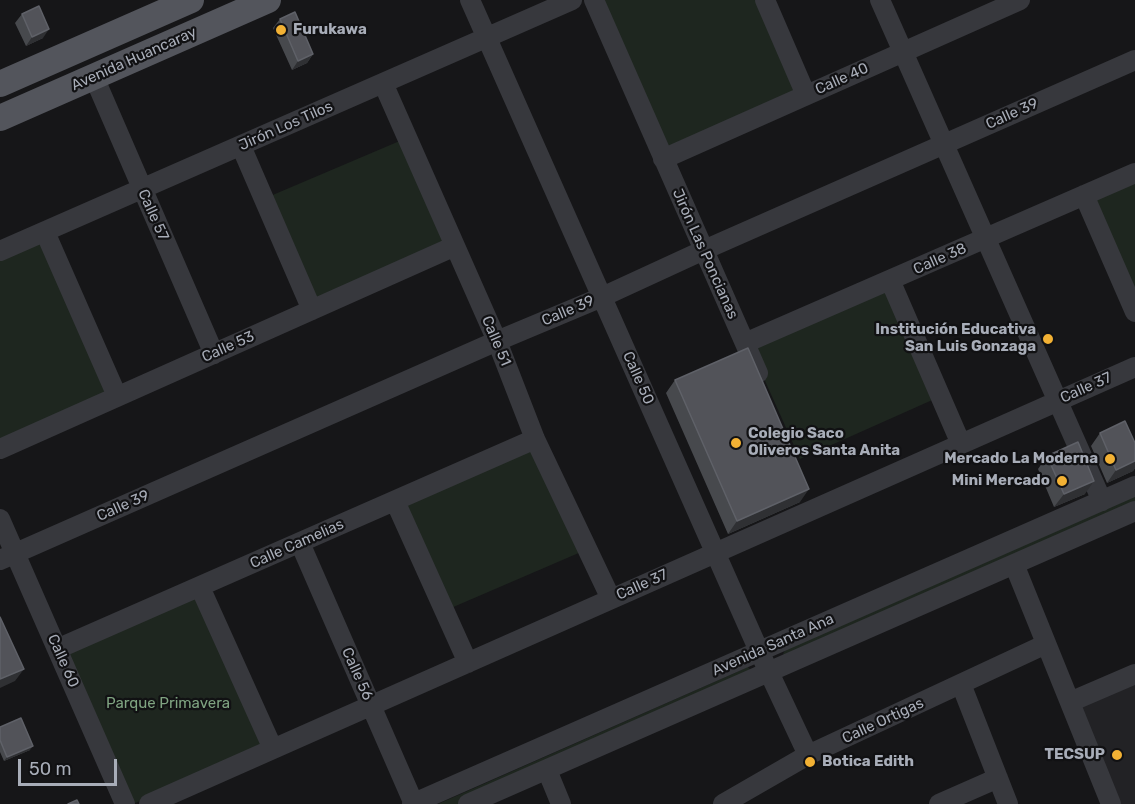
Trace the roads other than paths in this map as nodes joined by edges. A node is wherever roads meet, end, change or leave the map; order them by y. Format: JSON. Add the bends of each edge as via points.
{"nodes":[{"id":1,"x":191,"y":0,"type":"edge"},
{"id":2,"x":195,"y":0,"type":"edge"},
{"id":3,"x":268,"y":0,"type":"edge"},
{"id":4,"x":470,"y":0,"type":"edge"},
{"id":5,"x":572,"y":0,"type":"edge"},
{"id":6,"x":594,"y":0,"type":"edge"},
{"id":7,"x":765,"y":0,"type":"edge"},
{"id":8,"x":880,"y":0,"type":"edge"},
{"id":9,"x":1007,"y":3,"type":"edge"},
{"id":10,"x":207,"y":27,"type":"junction"},
{"id":11,"x":486,"y":38,"type":"junction"},
{"id":12,"x":903,"y":52,"type":"junction"},
{"id":13,"x":1135,"y":60,"type":"edge"},
{"id":14,"x":94,"y":77,"type":"junction"},
{"id":15,"x":383,"y":83,"type":"junction"},
{"id":16,"x":0,"y":84,"type":"edge"},
{"id":17,"x":806,"y":95,"type":"junction"},
{"id":18,"x":0,"y":118,"type":"edge"},
{"id":19,"x":944,"y":144,"type":"junction"},
{"id":20,"x":241,"y":146,"type":"junction"},
{"id":21,"x":663,"y":159,"type":"junction"},
{"id":22,"x":1135,"y":173,"type":"edge"},
{"id":23,"x":142,"y":189,"type":"junction"},
{"id":24,"x":1084,"y":195,"type":"junction"},
{"id":25,"x":45,"y":232,"type":"junction"},
{"id":26,"x":986,"y":239,"type":"junction"},
{"id":27,"x":455,"y":246,"type":"junction"},
{"id":28,"x":704,"y":250,"type":"junction"},
{"id":29,"x":0,"y":251,"type":"edge"},
{"id":30,"x":890,"y":280,"type":"junction"},
{"id":31,"x":602,"y":297,"type":"junction"},
{"id":32,"x":312,"y":310,"type":"junction"},
{"id":33,"x":1135,"y":312,"type":"edge"},
{"id":34,"x":497,"y":341,"type":"junction"},
{"id":35,"x":745,"y":344,"type":"junction"},
{"id":36,"x":214,"y":354,"type":"junction"},
{"id":37,"x":1135,"y":367,"type":"edge"},
{"id":38,"x":765,"y":389,"type":"edge"},
{"id":39,"x":117,"y":396,"type":"junction"},
{"id":40,"x":1058,"y":401,"type":"junction"},
{"id":41,"x":536,"y":439,"type":"junction"},
{"id":42,"x":961,"y":444,"type":"junction"},
{"id":43,"x":0,"y":449,"type":"edge"},
{"id":44,"x":1135,"y":486,"type":"edge"},
{"id":45,"x":808,"y":488,"type":"edge"},
{"id":46,"x":395,"y":501,"type":"junction"},
{"id":47,"x":1102,"y":501,"type":"junction"},
{"id":48,"x":817,"y":508,"type":"junction"},
{"id":49,"x":1135,"y":511,"type":"edge"},
{"id":50,"x":0,"y":519,"type":"edge"},
{"id":51,"x":300,"y":543,"type":"junction"},
{"id":52,"x":716,"y":553,"type":"junction"},
{"id":53,"x":8,"y":557,"type":"edge"},
{"id":54,"x":1014,"y":564,"type":"junction"},
{"id":55,"x":200,"y":587,"type":"junction"},
{"id":56,"x":611,"y":599,"type":"junction"},
{"id":57,"x":1046,"y":644,"type":"junction"},
{"id":58,"x":57,"y":649,"type":"junction"},
{"id":59,"x":759,"y":651,"type":"junction"},
{"id":60,"x":468,"y":663,"type":"junction"},
{"id":61,"x":769,"y":672,"type":"junction"},
{"id":62,"x":1135,"y":674,"type":"edge"},
{"id":63,"x":961,"y":684,"type":"junction"},
{"id":64,"x":1070,"y":702,"type":"junction"},
{"id":65,"x":371,"y":706,"type":"junction"},
{"id":66,"x":273,"y":749,"type":"junction"},
{"id":67,"x":808,"y":755,"type":"junction"},
{"id":68,"x":547,"y":770,"type":"junction"},
{"id":69,"x":998,"y":778,"type":"junction"},
{"id":70,"x":125,"y":804,"type":"edge"},
{"id":71,"x":149,"y":804,"type":"edge"},
{"id":72,"x":413,"y":804,"type":"edge"},
{"id":73,"x":468,"y":804,"type":"edge"},
{"id":74,"x":561,"y":804,"type":"edge"},
{"id":75,"x":723,"y":804,"type":"edge"},
{"id":76,"x":939,"y":804,"type":"edge"},
{"id":77,"x":1008,"y":804,"type":"edge"},
{"id":78,"x":1111,"y":804,"type":"edge"}],
"edges":[{"from":1,"to":16,"type":"main road","name":"Avenida Huancaray"},
{"from":2,"to":10,"type":"street"},
{"from":3,"to":10,"type":"main road","name":"Avenida Huancaray"},
{"from":4,"to":11,"type":"street","name":"Calle 50"},
{"from":5,"to":11,"type":"street","name":"Jirón Los Tilos"},
{"from":6,"to":21,"type":"street","name":"Jirón Las Poncianas"},
{"from":7,"to":17,"type":"street"},
{"from":8,"to":12,"type":"street"},
{"from":9,"to":12,"type":"street","name":"Calle 40"},
{"from":10,"to":14,"type":"main road","name":"Avenida Huancaray"},
{"from":11,"to":15,"type":"street","name":"Jirón Los Tilos"},
{"from":11,"to":31,"type":"street","name":"Calle 50"},
{"from":12,"to":17,"type":"street","name":"Calle 40"},
{"from":12,"to":19,"type":"street"},
{"from":13,"to":19,"type":"street","name":"Calle 39"},
{"from":14,"to":18,"type":"main road","name":"Avenida Huancaray"},
{"from":14,"to":23,"type":"street","name":"Calle 57"},
{"from":15,"to":20,"type":"street","name":"Jirón Los Tilos"},
{"from":15,"to":27,"type":"street","name":"Calle 51"},
{"from":17,"to":21,"type":"street","name":"Calle 40"},
{"from":19,"to":26,"type":"street"},
{"from":19,"to":28,"type":"street","name":"Calle 39"},
{"from":20,"to":23,"type":"street","name":"Jirón Los Tilos"},
{"from":20,"to":32,"type":"street"},
{"from":21,"to":28,"type":"street","name":"Jirón Las Poncianas"},
{"from":22,"to":24,"type":"street","name":"Calle 38"},
{"from":23,"to":25,"type":"street","name":"Jirón Los Tilos"},
{"from":23,"to":36,"type":"street","name":"Calle 57"},
{"from":24,"to":26,"type":"street","name":"Calle 38"},
{"from":24,"to":33,"type":"street"},
{"from":25,"to":29,"type":"street","name":"Jirón Los Tilos"},
{"from":25,"to":39,"type":"street"},
{"from":26,"to":30,"type":"street","name":"Calle 38"},
{"from":26,"to":40,"type":"street"},
{"from":27,"to":32,"type":"street","name":"Calle 53"},
{"from":27,"to":34,"type":"street","name":"Calle 51"},
{"from":28,"to":31,"type":"street","name":"Calle 39"},
{"from":28,"to":35,"type":"street","name":"Jirón Las Poncianas"},
{"from":30,"to":35,"type":"street","name":"Calle 38"},
{"from":30,"to":42,"type":"street"},
{"from":31,"to":34,"type":"street","name":"Calle 39"},
{"from":31,"to":52,"type":"street","name":"Calle 50"},
{"from":32,"to":36,"type":"street","name":"Calle 53"},
{"from":34,"to":41,"type":"street","name":"Calle 51"},
{"from":34,"to":53,"type":"street","name":"Calle 39"},
{"from":35,"to":38,"type":"street","name":"Jirón Las Poncianas"},
{"from":36,"to":39,"type":"street","name":"Calle 53"},
{"from":37,"to":40,"type":"street","name":"Calle 37"},
{"from":39,"to":43,"type":"street","name":"Calle 53"},
{"from":40,"to":42,"type":"street","name":"Calle 37"},
{"from":40,"to":47,"type":"street"},
{"from":41,"to":46,"type":"street","name":"Calle Camelias"},
{"from":41,"to":56,"type":"street","name":"Calle 51"},
{"from":42,"to":48,"type":"street","name":"Calle 37"},
{"from":44,"to":47,"type":"street","name":"Avenida Santa Ana"},
{"from":45,"to":48,"type":"street"},
{"from":46,"to":51,"type":"street","name":"Calle Camelias"},
{"from":46,"to":60,"type":"street"},
{"from":47,"to":59,"type":"street","name":"Avenida Santa Ana"},
{"from":48,"to":52,"type":"street","name":"Calle 37"},
{"from":49,"to":54,"type":"street","name":"Avenida Santa Ana"},
{"from":50,"to":53,"type":"street","name":"Calle 60"},
{"from":51,"to":55,"type":"street","name":"Calle Camelias"},
{"from":51,"to":65,"type":"street","name":"Calle 56"},
{"from":52,"to":56,"type":"street","name":"Calle 37"},
{"from":52,"to":59,"type":"street","name":"Calle 50"},
{"from":53,"to":58,"type":"street","name":"Calle 60"},
{"from":54,"to":57,"type":"street"},
{"from":54,"to":61,"type":"street","name":"Avenida Santa Ana"},
{"from":55,"to":58,"type":"street","name":"Calle Camelias"},
{"from":55,"to":66,"type":"street"},
{"from":56,"to":60,"type":"street","name":"Calle 37"},
{"from":57,"to":63,"type":"street","name":"Calle Ortigas"},
{"from":57,"to":64,"type":"street"},
{"from":58,"to":70,"type":"street","name":"Calle 60"},
{"from":59,"to":61,"type":"street","name":"Calle 50"},
{"from":59,"to":72,"type":"street","name":"Avenida Santa Ana"},
{"from":60,"to":65,"type":"street","name":"Calle 37"},
{"from":61,"to":67,"type":"street","name":"Calle 50"},
{"from":61,"to":68,"type":"street","name":"Avenida Santa Ana"},
{"from":62,"to":64,"type":"street"},
{"from":63,"to":67,"type":"street","name":"Calle Ortigas"},
{"from":63,"to":69,"type":"street"},
{"from":64,"to":78,"type":"street"},
{"from":65,"to":66,"type":"street","name":"Calle 37"},
{"from":65,"to":72,"type":"street","name":"Calle 56"},
{"from":66,"to":71,"type":"street","name":"Calle 37"},
{"from":67,"to":75,"type":"street","name":"Calle Ortigas"},
{"from":68,"to":73,"type":"street","name":"Avenida Santa Ana"},
{"from":68,"to":74,"type":"street"},
{"from":69,"to":76,"type":"street"},
{"from":69,"to":77,"type":"street"}]}
